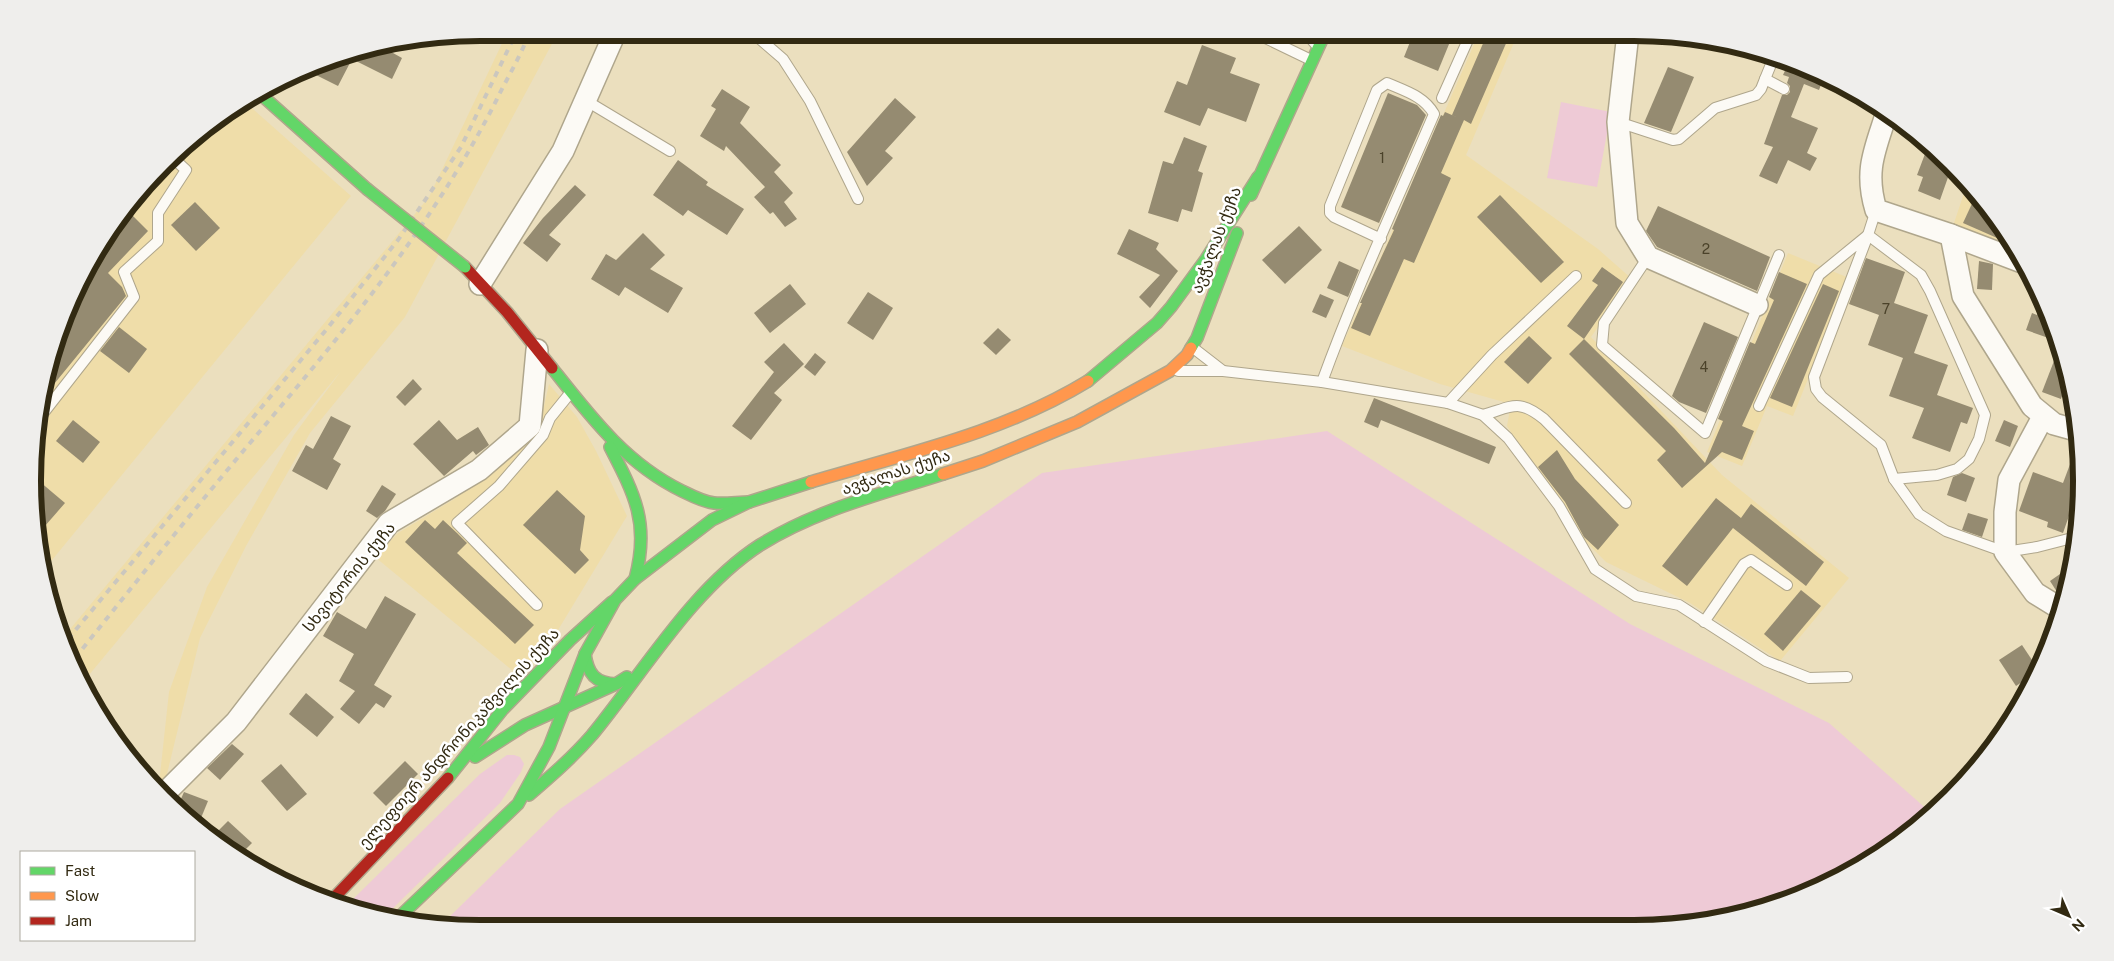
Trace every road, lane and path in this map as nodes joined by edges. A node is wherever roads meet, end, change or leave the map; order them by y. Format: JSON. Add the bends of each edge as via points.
{"nodes":[{"id":1,"x":611,"y":41,"type":"edge"},
{"id":2,"x":763,"y":41,"type":"edge"},
{"id":3,"x":1273,"y":41,"type":"edge"},
{"id":4,"x":1313,"y":41,"type":"edge"},
{"id":5,"x":1320,"y":41,"type":"edge"},
{"id":6,"x":1467,"y":41,"type":"edge"},
{"id":7,"x":1627,"y":41,"type":"edge"},
{"id":8,"x":1318,"y":47,"type":"junction"},
{"id":9,"x":1312,"y":60,"type":"junction"},
{"id":10,"x":1771,"y":64,"type":"edge"},
{"id":11,"x":1765,"y":79,"type":"junction"},
{"id":12,"x":1784,"y":89,"type":"dead end"},
{"id":13,"x":265,"y":98,"type":"edge"},
{"id":14,"x":1442,"y":98,"type":"dead end"},
{"id":15,"x":586,"y":100,"type":"junction"},
{"id":16,"x":1884,"y":120,"type":"edge"},
{"id":17,"x":1618,"y":122,"type":"junction"},
{"id":18,"x":670,"y":151,"type":"dead end"},
{"id":19,"x":178,"y":162,"type":"edge"},
{"id":20,"x":1258,"y":177,"type":"junction"},
{"id":21,"x":858,"y":199,"type":"dead end"},
{"id":22,"x":1876,"y":210,"type":"junction"},
{"id":23,"x":1868,"y":235,"type":"junction"},
{"id":24,"x":1951,"y":235,"type":"junction"},
{"id":25,"x":1381,"y":239,"type":"junction"},
{"id":26,"x":1778,"y":255,"type":"dead end"},
{"id":27,"x":1648,"y":257,"type":"junction"},
{"id":28,"x":2012,"y":258,"type":"edge"},
{"id":29,"x":1576,"y":276,"type":"dead end"},
{"id":30,"x":480,"y":284,"type":"junction"},
{"id":31,"x":1757,"y":305,"type":"junction"},
{"id":32,"x":1157,"y":323,"type":"junction"},
{"id":33,"x":1173,"y":324,"type":"dead end"},
{"id":34,"x":1184,"y":331,"type":"dead end"},
{"id":35,"x":1192,"y":347,"type":"junction"},
{"id":36,"x":537,"y":350,"type":"junction"},
{"id":37,"x":1170,"y":371,"type":"junction"},
{"id":38,"x":1223,"y":371,"type":"junction"},
{"id":39,"x":1322,"y":382,"type":"junction"},
{"id":40,"x":571,"y":391,"type":"junction"},
{"id":41,"x":1448,"y":402,"type":"junction"},
{"id":42,"x":1759,"y":406,"type":"dead end"},
{"id":43,"x":48,"y":407,"type":"edge"},
{"id":44,"x":1483,"y":415,"type":"junction"},
{"id":45,"x":2043,"y":417,"type":"junction"},
{"id":46,"x":600,"y":428,"type":"junction"},
{"id":47,"x":2070,"y":428,"type":"edge"},
{"id":48,"x":1894,"y":479,"type":"junction"},
{"id":49,"x":749,"y":502,"type":"junction"},
{"id":50,"x":1626,"y":503,"type":"dead end"},
{"id":51,"x":2069,"y":539,"type":"edge"},
{"id":52,"x":2005,"y":552,"type":"junction"},
{"id":53,"x":635,"y":579,"type":"junction"},
{"id":54,"x":1787,"y":585,"type":"dead end"},
{"id":55,"x":615,"y":600,"type":"junction"},
{"id":56,"x":537,"y":605,"type":"dead end"},
{"id":57,"x":2054,"y":605,"type":"edge"},
{"id":58,"x":1704,"y":622,"type":"junction"},
{"id":59,"x":586,"y":654,"type":"junction"},
{"id":60,"x":648,"y":662,"type":"junction"},
{"id":61,"x":1847,"y":677,"type":"dead end"},
{"id":62,"x":616,"y":684,"type":"junction"},
{"id":63,"x":566,"y":705,"type":"junction"},
{"id":64,"x":506,"y":736,"type":"junction"},
{"id":65,"x":535,"y":772,"type":"junction"},
{"id":66,"x":450,"y":776,"type":"junction"},
{"id":67,"x":169,"y":789,"type":"edge"},
{"id":68,"x":518,"y":804,"type":"junction"},
{"id":69,"x":337,"y":895,"type":"edge"},
{"id":70,"x":404,"y":913,"type":"edge"}],
"edges":[{"from":1,"to":15,"type":"street"},
{"from":2,"to":21,"type":"lane","via":[[784,59],[810,101]]},
{"from":3,"to":9,"type":"lane"},
{"from":4,"to":8,"type":"lane"},
{"from":5,"to":8,"type":"main road","name":"ავჭალას ქუჩა"},
{"from":6,"to":14,"type":"lane"},
{"from":7,"to":17,"type":"street"},
{"from":8,"to":9,"type":"main road","name":"ავჭალას ქუჩა"},
{"from":9,"to":20,"type":"main road","name":"ავჭალას ქუჩა"},
{"from":10,"to":11,"type":"lane"},
{"from":11,"to":12,"type":"lane"},
{"from":11,"to":17,"type":"lane","via":[[1756,96],[1715,108],[1679,139],[1673,140]]},
{"from":13,"to":30,"type":"main road","bridge":true,"via":[[367,189],[465,267]]},
{"from":15,"to":18,"type":"lane"},
{"from":15,"to":30,"type":"street","via":[[564,151]]},
{"from":16,"to":22,"type":"street","via":[[1870,165],[1870,190]]},
{"from":17,"to":27,"type":"street","via":[[1627,223]]},
{"from":19,"to":43,"type":"lane","via":[[186,170],[158,213],[158,241],[124,272],[134,297]]},
{"from":20,"to":32,"type":"main road","name":"ავჭალას ქუჩა","via":[[1206,258]]},
{"from":20,"to":35,"type":"main road","name":"ავჭალას ქუჩა"},
{"from":22,"to":23,"type":"lane"},
{"from":22,"to":24,"type":"street"},
{"from":23,"to":42,"type":"lane","via":[[1819,275]]},
{"from":23,"to":48,"type":"lane","via":[[1814,377],[1816,389],[1822,397],[1881,445]]},
{"from":23,"to":48,"type":"lane","via":[[1921,275],[1985,415],[1979,440],[1969,459],[1957,469],[1937,475]]},
{"from":24,"to":28,"type":"street"},
{"from":24,"to":45,"type":"street","via":[[1963,296],[2032,406]]},
{"from":25,"to":25,"type":"lane","via":[[1334,217],[1330,206],[1377,90],[1387,83],[1420,98],[1434,114]]},
{"from":25,"to":39,"type":"lane","via":[[1339,334]]},
{"from":26,"to":31,"type":"lane"},
{"from":27,"to":31,"type":"street"},
{"from":27,"to":31,"type":"lane","via":[[1604,323],[1602,345],[1705,433]]},
{"from":29,"to":41,"type":"lane","via":[[1492,355]]},
{"from":30,"to":36,"type":"main road"},
{"from":32,"to":33,"type":"main road"},
{"from":32,"to":49,"type":"main road","name":"ავჭალას ქუჩა","via":[[1093,378],[1026,414],[973,434]]},
{"from":34,"to":35,"type":"main road"},
{"from":35,"to":37,"type":"main road","name":"ავჭალას ქუჩა"},
{"from":35,"to":38,"type":"lane"},
{"from":36,"to":40,"type":"main road"},
{"from":36,"to":67,"type":"street","name":"სხვიტორის ქუჩა","via":[[530,426],[479,470],[389,522],[236,722]]},
{"from":37,"to":38,"type":"lane"},
{"from":37,"to":60,"type":"main road","name":"ავჭალას ქუჩა","via":[[1043,436],[983,461],[846,504],[760,544],[714,583]]},
{"from":38,"to":39,"type":"lane"},
{"from":39,"to":41,"type":"lane"},
{"from":40,"to":46,"type":"main road"},
{"from":40,"to":56,"type":"lane","via":[[550,418],[543,435],[499,486],[457,522]]},
{"from":41,"to":44,"type":"lane"},
{"from":44,"to":50,"type":"lane","via":[[1520,405],[1531,408]]},
{"from":44,"to":58,"type":"lane","via":[[1508,438],[1553,498],[1595,569],[1636,596],[1679,605]]},
{"from":45,"to":47,"type":"street"},
{"from":45,"to":52,"type":"street","via":[[2009,480]]},
{"from":46,"to":49,"type":"main road","via":[[641,468],[670,486],[714,503]]},
{"from":46,"to":53,"type":"main road","via":[[630,487],[641,519],[642,549]]},
{"from":48,"to":52,"type":"lane","via":[[1919,514],[1946,531]]},
{"from":49,"to":53,"type":"main road","name":"ავჭალას ქუჩა","via":[[712,520]]},
{"from":51,"to":52,"type":"lane"},
{"from":52,"to":57,"type":"street","via":[[2035,593]]},
{"from":53,"to":55,"type":"main road","name":"ავჭალას ქუჩა"},
{"from":54,"to":58,"type":"lane","via":[[1751,560],[1744,564]]},
{"from":55,"to":59,"type":"main road"},
{"from":55,"to":66,"type":"main road","name":"ელეფთერ ანდრონიკაშვილის ქუჩა","via":[[570,640],[503,709]]},
{"from":58,"to":61,"type":"lane","via":[[1766,661],[1809,678]]},
{"from":59,"to":62,"type":"main road","via":[[587,667],[596,680]]},
{"from":59,"to":63,"type":"main road"},
{"from":60,"to":62,"type":"main road"},
{"from":60,"to":68,"type":"main road","name":"ავჭალას ქუჩა","via":[[591,736],[554,774]]},
{"from":62,"to":63,"type":"main road"},
{"from":63,"to":64,"type":"main road"},
{"from":63,"to":65,"type":"main road"},
{"from":64,"to":65,"type":"main road","via":[[513,736],[529,745],[535,755]]},
{"from":64,"to":66,"type":"main road"},
{"from":65,"to":68,"type":"main road"},
{"from":66,"to":69,"type":"main road","name":"ელეფთერ ანდრონიკაშვილის ქუჩა"},
{"from":68,"to":70,"type":"main road"}]}
